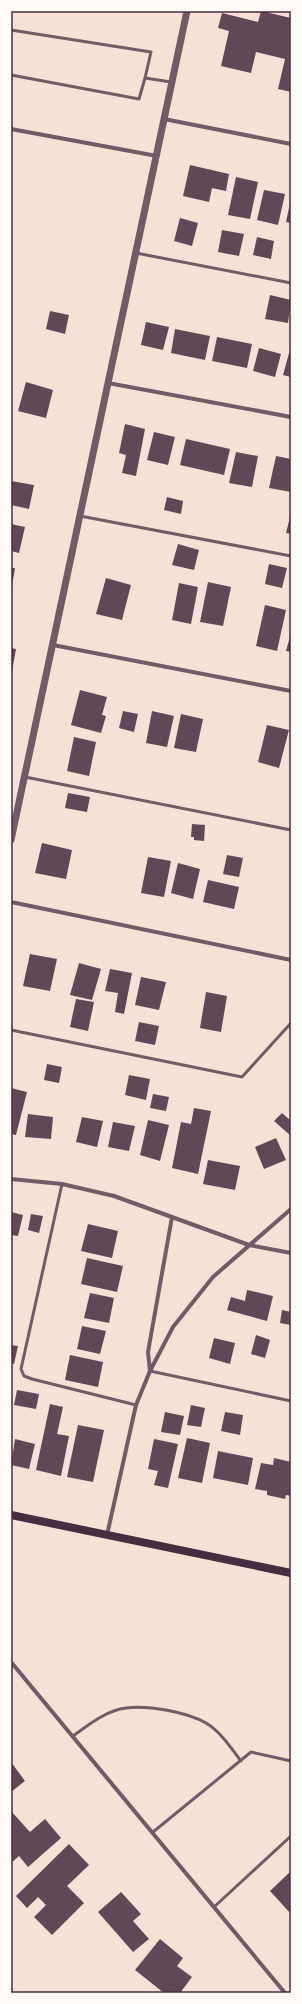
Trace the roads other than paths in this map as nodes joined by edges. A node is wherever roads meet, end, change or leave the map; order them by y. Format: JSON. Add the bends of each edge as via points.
{"nodes":[{"id":1,"x":187,"y":11,"type":"edge"},
{"id":2,"x":11,"y":30,"type":"edge"},
{"id":3,"x":11,"y":75,"type":"edge"},
{"id":4,"x":146,"y":78,"type":"junction"},
{"id":5,"x":171,"y":82,"type":"junction"},
{"id":6,"x":164,"y":118,"type":"junction"},
{"id":7,"x":11,"y":130,"type":"edge"},
{"id":8,"x":291,"y":144,"type":"edge"},
{"id":9,"x":157,"y":156,"type":"junction"},
{"id":10,"x":136,"y":252,"type":"junction"},
{"id":11,"x":291,"y":283,"type":"edge"},
{"id":12,"x":107,"y":383,"type":"junction"},
{"id":13,"x":291,"y":417,"type":"edge"},
{"id":14,"x":80,"y":516,"type":"junction"},
{"id":15,"x":291,"y":556,"type":"edge"},
{"id":16,"x":54,"y":645,"type":"junction"},
{"id":17,"x":291,"y":691,"type":"edge"},
{"id":18,"x":25,"y":777,"type":"junction"},
{"id":19,"x":291,"y":830,"type":"edge"},
{"id":20,"x":11,"y":840,"type":"edge"},
{"id":21,"x":11,"y":902,"type":"edge"},
{"id":22,"x":291,"y":960,"type":"edge"},
{"id":23,"x":291,"y":1024,"type":"edge"},
{"id":24,"x":11,"y":1030,"type":"edge"},
{"id":25,"x":11,"y":1179,"type":"edge"},
{"id":26,"x":62,"y":1184,"type":"junction"},
{"id":27,"x":291,"y":1209,"type":"edge"},
{"id":28,"x":172,"y":1217,"type":"junction"},
{"id":29,"x":249,"y":1245,"type":"junction"},
{"id":30,"x":291,"y":1253,"type":"edge"},
{"id":31,"x":150,"y":1371,"type":"junction"},
{"id":32,"x":291,"y":1401,"type":"edge"},
{"id":33,"x":136,"y":1405,"type":"junction"},
{"id":34,"x":11,"y":1515,"type":"edge"},
{"id":35,"x":107,"y":1536,"type":"junction"},
{"id":36,"x":291,"y":1573,"type":"edge"},
{"id":37,"x":11,"y":1662,"type":"edge"},
{"id":38,"x":73,"y":1736,"type":"junction"},
{"id":39,"x":242,"y":1761,"type":"junction"},
{"id":40,"x":291,"y":1761,"type":"edge"},
{"id":41,"x":154,"y":1832,"type":"junction"},
{"id":42,"x":291,"y":1836,"type":"edge"},
{"id":43,"x":214,"y":1907,"type":"junction"},
{"id":44,"x":285,"y":1993,"type":"edge"}],
"edges":[{"from":1,"to":5,"type":"street"},
{"from":2,"to":4,"type":"lane","via":[[151,52]]},
{"from":3,"to":4,"type":"lane","via":[[139,99]]},
{"from":4,"to":5,"type":"lane"},
{"from":5,"to":6,"type":"street"},
{"from":6,"to":8,"type":"street"},
{"from":6,"to":9,"type":"street"},
{"from":7,"to":9,"type":"street"},
{"from":9,"to":10,"type":"street"},
{"from":10,"to":11,"type":"lane"},
{"from":10,"to":12,"type":"street"},
{"from":12,"to":13,"type":"street"},
{"from":12,"to":14,"type":"street"},
{"from":14,"to":15,"type":"lane"},
{"from":14,"to":16,"type":"street"},
{"from":16,"to":17,"type":"street"},
{"from":16,"to":18,"type":"street"},
{"from":18,"to":19,"type":"lane"},
{"from":18,"to":20,"type":"street"},
{"from":21,"to":22,"type":"street"},
{"from":23,"to":24,"type":"lane","via":[[242,1077]]},
{"from":25,"to":26,"type":"street"},
{"from":26,"to":28,"type":"street","via":[[114,1196]]},
{"from":26,"to":33,"type":"lane","via":[[20,1369],[24,1376],[32,1379]]},
{"from":27,"to":29,"type":"street"},
{"from":28,"to":29,"type":"street"},
{"from":28,"to":31,"type":"street","via":[[148,1352]]},
{"from":29,"to":30,"type":"street"},
{"from":29,"to":31,"type":"street","via":[[212,1277],[172,1327]]},
{"from":31,"to":32,"type":"lane"},
{"from":31,"to":33,"type":"street"},
{"from":33,"to":35,"type":"street"},
{"from":34,"to":35,"type":"main road"},
{"from":35,"to":36,"type":"main road"},
{"from":37,"to":38,"type":"street"},
{"from":38,"to":39,"type":"lane","via":[[108,1714],[125,1708],[154,1708],[185,1714],[206,1723],[223,1738]]},
{"from":38,"to":41,"type":"street"},
{"from":39,"to":40,"type":"lane","via":[[251,1752]]},
{"from":39,"to":41,"type":"lane"},
{"from":41,"to":43,"type":"street"},
{"from":42,"to":43,"type":"lane"},
{"from":43,"to":44,"type":"street"}]}
